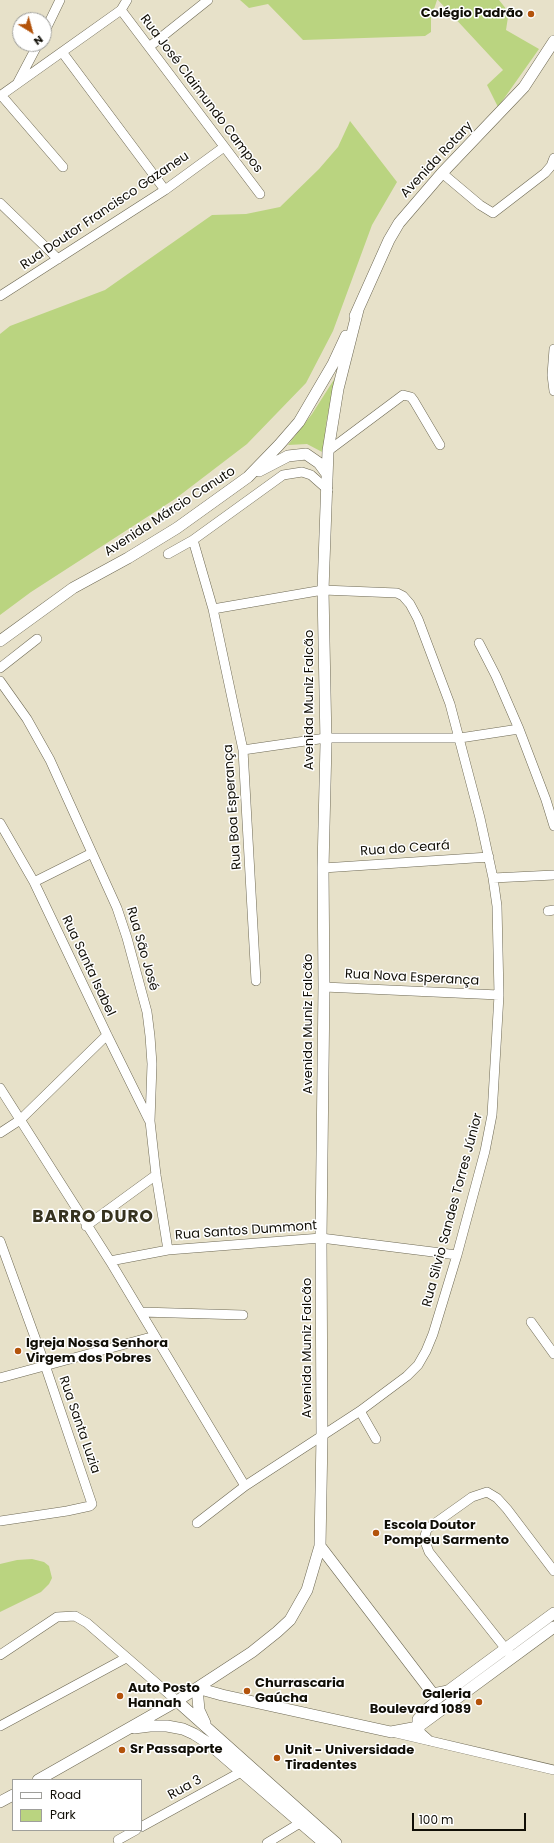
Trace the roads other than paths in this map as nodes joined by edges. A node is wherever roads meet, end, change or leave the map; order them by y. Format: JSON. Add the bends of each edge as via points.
{"nodes":[{"id":1,"x":60,"y":0,"type":"edge"},
{"id":2,"x":127,"y":0,"type":"edge"},
{"id":3,"x":208,"y":0,"type":"edge"},
{"id":4,"x":121,"y":10,"type":"junction"},
{"id":5,"x":52,"y":16,"type":"edge"},
{"id":6,"x":554,"y":41,"type":"edge"},
{"id":7,"x":149,"y":47,"type":"junction"},
{"id":8,"x":34,"y":52,"type":"edge"},
{"id":9,"x":62,"y":52,"type":"junction"},
{"id":10,"x":33,"y":55,"type":"junction"},
{"id":11,"x":46,"y":63,"type":"junction"},
{"id":12,"x":17,"y":84,"type":"junction"},
{"id":13,"x":1,"y":96,"type":"edge"},
{"id":14,"x":224,"y":147,"type":"junction"},
{"id":15,"x":554,"y":158,"type":"edge"},
{"id":16,"x":63,"y":167,"type":"dead end"},
{"id":17,"x":442,"y":173,"type":"junction"},
{"id":18,"x":164,"y":190,"type":"junction"},
{"id":19,"x":260,"y":194,"type":"dead end"},
{"id":20,"x":0,"y":203,"type":"edge"},
{"id":21,"x":58,"y":259,"type":"junction"},
{"id":22,"x":0,"y":296,"type":"edge"},
{"id":23,"x":358,"y":310,"type":"junction"},
{"id":24,"x":554,"y":349,"type":"edge"},
{"id":25,"x":553,"y":374,"type":"edge"},
{"id":26,"x":554,"y":391,"type":"edge"},
{"id":27,"x":440,"y":445,"type":"dead end"},
{"id":28,"x":328,"y":451,"type":"junction"},
{"id":29,"x":327,"y":474,"type":"junction"},
{"id":30,"x":248,"y":478,"type":"junction"},
{"id":31,"x":328,"y":490,"type":"junction"},
{"id":32,"x":193,"y":540,"type":"junction"},
{"id":33,"x":168,"y":554,"type":"dead end"},
{"id":34,"x":323,"y":590,"type":"junction"},
{"id":35,"x":213,"y":609,"type":"junction"},
{"id":36,"x":37,"y":639,"type":"dead end"},
{"id":37,"x":0,"y":641,"type":"edge"},
{"id":38,"x":479,"y":643,"type":"dead end"},
{"id":39,"x":0,"y":668,"type":"edge"},
{"id":40,"x":0,"y":681,"type":"edge"},
{"id":41,"x":519,"y":729,"type":"junction"},
{"id":42,"x":326,"y":738,"type":"junction"},
{"id":43,"x":460,"y":738,"type":"junction"},
{"id":44,"x":244,"y":750,"type":"junction"},
{"id":45,"x":0,"y":823,"type":"edge"},
{"id":46,"x":554,"y":826,"type":"edge"},
{"id":47,"x":4,"y":839,"type":"edge"},
{"id":48,"x":92,"y":853,"type":"junction"},
{"id":49,"x":489,"y":857,"type":"junction"},
{"id":50,"x":322,"y":868,"type":"junction"},
{"id":51,"x":554,"y":875,"type":"edge"},
{"id":52,"x":493,"y":878,"type":"junction"},
{"id":53,"x":34,"y":882,"type":"junction"},
{"id":54,"x":256,"y":981,"type":"dead end"},
{"id":55,"x":324,"y":986,"type":"junction"},
{"id":56,"x":499,"y":995,"type":"junction"},
{"id":57,"x":107,"y":1035,"type":"junction"},
{"id":58,"x":0,"y":1088,"type":"edge"},
{"id":59,"x":20,"y":1120,"type":"junction"},
{"id":60,"x":150,"y":1121,"type":"junction"},
{"id":61,"x":0,"y":1133,"type":"edge"},
{"id":62,"x":156,"y":1175,"type":"junction"},
{"id":63,"x":86,"y":1226,"type":"junction"},
{"id":64,"x":321,"y":1238,"type":"junction"},
{"id":65,"x":0,"y":1241,"type":"edge"},
{"id":66,"x":168,"y":1250,"type":"junction"},
{"id":67,"x":457,"y":1255,"type":"junction"},
{"id":68,"x":110,"y":1261,"type":"junction"},
{"id":69,"x":141,"y":1312,"type":"junction"},
{"id":70,"x":243,"y":1315,"type":"dead end"},
{"id":71,"x":531,"y":1322,"type":"dead end"},
{"id":72,"x":155,"y":1336,"type":"junction"},
{"id":73,"x":554,"y":1354,"type":"edge"},
{"id":74,"x":45,"y":1365,"type":"junction"},
{"id":75,"x":0,"y":1378,"type":"edge"},
{"id":76,"x":360,"y":1411,"type":"junction"},
{"id":77,"x":322,"y":1436,"type":"junction"},
{"id":78,"x":376,"y":1439,"type":"dead end"},
{"id":79,"x":245,"y":1486,"type":"junction"},
{"id":80,"x":0,"y":1521,"type":"edge"},
{"id":81,"x":197,"y":1523,"type":"dead end"},
{"id":82,"x":320,"y":1546,"type":"junction"},
{"id":83,"x":554,"y":1571,"type":"edge"},
{"id":84,"x":554,"y":1613,"type":"edge"},
{"id":85,"x":554,"y":1627,"type":"edge"},
{"id":86,"x":509,"y":1654,"type":"junction"},
{"id":87,"x":0,"y":1655,"type":"edge"},
{"id":88,"x":126,"y":1658,"type":"junction"},
{"id":89,"x":197,"y":1688,"type":"junction"},
{"id":90,"x":448,"y":1691,"type":"junction"},
{"id":91,"x":177,"y":1701,"type":"junction"},
{"id":92,"x":0,"y":1726,"type":"edge"},
{"id":93,"x":418,"y":1727,"type":"junction"},
{"id":94,"x":126,"y":1729,"type":"junction"},
{"id":95,"x":211,"y":1732,"type":"junction"},
{"id":96,"x":391,"y":1732,"type":"junction"},
{"id":97,"x":432,"y":1742,"type":"junction"},
{"id":98,"x":554,"y":1770,"type":"edge"},
{"id":99,"x":241,"y":1772,"type":"junction"},
{"id":100,"x":40,"y":1779,"type":"edge"},
{"id":101,"x":12,"y":1796,"type":"edge"},
{"id":102,"x":0,"y":1802,"type":"edge"},
{"id":103,"x":300,"y":1823,"type":"junction"},
{"id":104,"x":142,"y":1826,"type":"edge"},
{"id":105,"x":134,"y":1831,"type":"edge"},
{"id":106,"x":118,"y":1840,"type":"dead end"},
{"id":107,"x":267,"y":1843,"type":"edge"},
{"id":108,"x":324,"y":1843,"type":"edge"},
{"id":109,"x":336,"y":1843,"type":"edge"}],
"edges":[{"from":1,"to":5,"type":"street"},
{"from":2,"to":4,"type":"street"},
{"from":3,"to":7,"type":"street"},
{"from":4,"to":7,"type":"street","name":"Rua José Claimundo Campos"},
{"from":4,"to":9,"type":"street"},
{"from":6,"to":17,"type":"main road","name":"Avenida Rotary","via":[[524,87]]},
{"from":7,"to":14,"type":"street","name":"Rua José Claimundo Campos"},
{"from":8,"to":10,"type":"street"},
{"from":9,"to":11,"type":"street"},
{"from":9,"to":18,"type":"street"},
{"from":10,"to":11,"type":"street"},
{"from":10,"to":12,"type":"street"},
{"from":11,"to":12,"type":"street"},
{"from":12,"to":13,"type":"street"},
{"from":13,"to":16,"type":"street"},
{"from":14,"to":18,"type":"street","name":"Rua Doutor Francisco Gazaneu"},
{"from":14,"to":19,"type":"street","name":"Rua José Claimundo Campos"},
{"from":15,"to":17,"type":"street","via":[[545,173],[493,213]]},
{"from":17,"to":23,"type":"main road","name":"Avenida Rotary","via":[[393,234]]},
{"from":18,"to":21,"type":"street","name":"Rua Doutor Francisco Gazaneu"},
{"from":20,"to":21,"type":"street"},
{"from":21,"to":22,"type":"street","name":"Rua Doutor Francisco Gazaneu"},
{"from":23,"to":28,"type":"main road","name":"Avenida Muniz Falcão","via":[[338,388]]},
{"from":23,"to":30,"type":"main road","name":"Avenida Márcio Canuto","via":[[333,364],[298,422]]},
{"from":24,"to":25,"type":"street"},
{"from":25,"to":26,"type":"street"},
{"from":27,"to":28,"type":"street","via":[[414,400],[403,395]]},
{"from":28,"to":29,"type":"main road","name":"Avenida Muniz Falcão"},
{"from":29,"to":30,"type":"main road","via":[[313,457],[298,454],[288,456]]},
{"from":29,"to":31,"type":"main road","name":"Avenida Muniz Falcão"},
{"from":30,"to":37,"type":"main road","name":"Avenida Márcio Canuto","via":[[128,558],[73,588]]},
{"from":31,"to":32,"type":"street","via":[[311,474],[302,472],[283,475]]},
{"from":31,"to":34,"type":"main road","name":"Avenida Muniz Falcão"},
{"from":32,"to":33,"type":"street"},
{"from":32,"to":35,"type":"street","name":"Rua Boa Esperança"},
{"from":34,"to":35,"type":"street","name":"Rua Silvio Sandes Torres Júnior"},
{"from":34,"to":42,"type":"main road","name":"Avenida Muniz Falcão"},
{"from":34,"to":43,"type":"street","name":"Rua Silvio Sandes Torres Júnior","via":[[397,593],[407,600],[418,619]]},
{"from":35,"to":44,"type":"street","name":"Rua Boa Esperança"},
{"from":36,"to":39,"type":"street"},
{"from":38,"to":41,"type":"street"},
{"from":40,"to":48,"type":"street","name":"Rua São José","via":[[42,744]]},
{"from":41,"to":43,"type":"street"},
{"from":41,"to":46,"type":"street"},
{"from":42,"to":43,"type":"street"},
{"from":42,"to":44,"type":"street"},
{"from":42,"to":50,"type":"main road","name":"Avenida Muniz Falcão"},
{"from":43,"to":49,"type":"street","name":"Rua Silvio Sandes Torres Júnior"},
{"from":44,"to":54,"type":"street","name":"Rua Boa Esperança"},
{"from":45,"to":47,"type":"street","name":"Rua Santa Isabel"},
{"from":47,"to":53,"type":"street","name":"Rua Santa Isabel"},
{"from":48,"to":53,"type":"street"},
{"from":48,"to":60,"type":"street","name":"Rua São José","via":[[117,908],[147,1012],[152,1064]]},
{"from":49,"to":50,"type":"street","name":"Rua do Ceará"},
{"from":49,"to":52,"type":"street","name":"Rua Silvio Sandes Torres Júnior"},
{"from":50,"to":55,"type":"main road","name":"Avenida Muniz Falcão"},
{"from":51,"to":52,"type":"street"},
{"from":52,"to":56,"type":"street","name":"Rua Silvio Sandes Torres Júnior","via":[[497,906]]},
{"from":53,"to":57,"type":"street","name":"Rua Santa Isabel"},
{"from":55,"to":56,"type":"street","name":"Rua Nova Esperança","via":[[447,989]]},
{"from":55,"to":64,"type":"main road","name":"Avenida Muniz Falcão"},
{"from":56,"to":67,"type":"street","name":"Rua Silvio Sandes Torres Júnior","via":[[492,1115]]},
{"from":57,"to":59,"type":"street"},
{"from":57,"to":60,"type":"street","name":"Rua Santa Isabel"},
{"from":58,"to":59,"type":"street"},
{"from":59,"to":61,"type":"street"},
{"from":59,"to":63,"type":"street"},
{"from":60,"to":62,"type":"street","name":"Rua São José"},
{"from":62,"to":63,"type":"street"},
{"from":62,"to":66,"type":"street","name":"Rua São José"},
{"from":63,"to":68,"type":"street"},
{"from":64,"to":66,"type":"street","name":"Rua Santos Dummont"},
{"from":64,"to":67,"type":"street","name":"Rua Santos Dummont"},
{"from":64,"to":77,"type":"main road","name":"Avenida Muniz Falcão"},
{"from":65,"to":74,"type":"street","name":"Rua Santa Luzia"},
{"from":66,"to":68,"type":"street","name":"Rua Santos Dummont"},
{"from":67,"to":76,"type":"street","name":"Rua Silvio Sandes Torres Júnior","via":[[433,1334],[418,1365]]},
{"from":68,"to":69,"type":"street"},
{"from":69,"to":70,"type":"street"},
{"from":69,"to":72,"type":"street"},
{"from":71,"to":73,"type":"street"},
{"from":72,"to":74,"type":"street"},
{"from":72,"to":79,"type":"street"},
{"from":74,"to":75,"type":"street"},
{"from":74,"to":80,"type":"street","name":"Rua Santa Luzia","via":[[92,1504],[67,1511]]},
{"from":76,"to":77,"type":"street","name":"Rua Silvio Sandes Torres Júnior"},
{"from":76,"to":78,"type":"street"},
{"from":77,"to":79,"type":"street","name":"Rua Silvio Sandes Torres Júnior"},
{"from":77,"to":82,"type":"main road","name":"Avenida Muniz Falcão"},
{"from":79,"to":81,"type":"street","name":"Rua Silvio Sandes Torres Júnior"},
{"from":82,"to":89,"type":"main road","name":"Avenida Muniz Falcão","via":[[307,1590],[290,1620],[252,1652]]},
{"from":82,"to":90,"type":"main road","via":[[430,1692],[436,1694]]},
{"from":83,"to":86,"type":"street","via":[[507,1509],[492,1494],[482,1493],[472,1497],[427,1530],[424,1540],[429,1552]]},
{"from":84,"to":86,"type":"main road"},
{"from":85,"to":86,"type":"main road"},
{"from":86,"to":90,"type":"main road"},
{"from":86,"to":93,"type":"main road"},
{"from":87,"to":88,"type":"street","via":[[46,1623],[68,1615],[81,1618]]},
{"from":88,"to":91,"type":"street"},
{"from":88,"to":92,"type":"street"},
{"from":89,"to":91,"type":"main road","name":"Avenida Muniz Falcão"},
{"from":89,"to":95,"type":"main road","via":[[199,1710]]},
{"from":89,"to":96,"type":"main road"},
{"from":90,"to":93,"type":"street","via":[[420,1715],[417,1719]]},
{"from":91,"to":94,"type":"main road","name":"Avenida Muniz Falcão"},
{"from":91,"to":95,"type":"main road"},
{"from":93,"to":96,"type":"main road"},
{"from":93,"to":97,"type":"street"},
{"from":94,"to":99,"type":"main road","via":[[150,1726],[183,1729],[208,1743]]},
{"from":94,"to":100,"type":"main road","name":"Avenida Muniz Falcão"},
{"from":95,"to":109,"type":"main road"},
{"from":96,"to":97,"type":"street"},
{"from":97,"to":98,"type":"street"},
{"from":99,"to":103,"type":"main road"},
{"from":99,"to":104,"type":"street","name":"Rua 3"},
{"from":101,"to":102,"type":"main road"},
{"from":103,"to":107,"type":"street"},
{"from":103,"to":108,"type":"main road"},
{"from":105,"to":106,"type":"street"}]}
